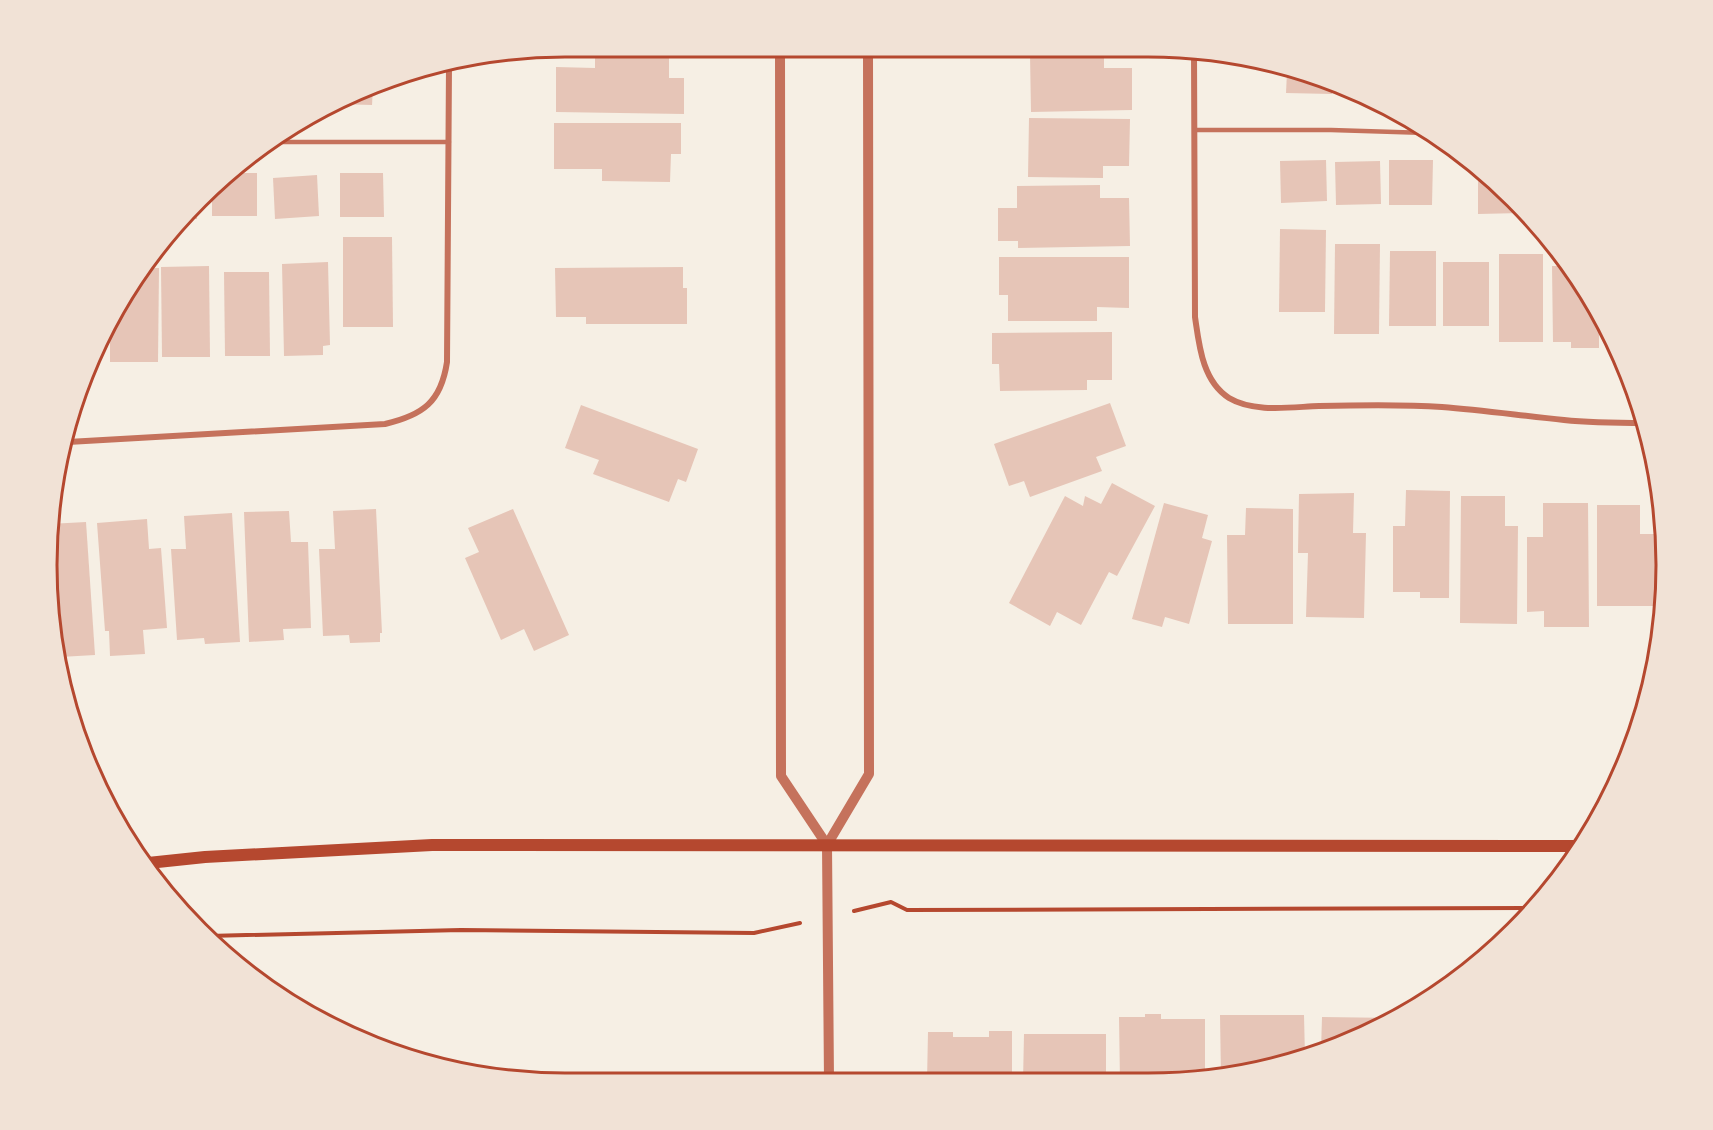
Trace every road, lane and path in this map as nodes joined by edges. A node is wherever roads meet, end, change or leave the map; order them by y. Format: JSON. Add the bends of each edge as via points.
{"nodes":[{"id":1,"x":780,"y":57,"type":"edge"},
{"id":2,"x":868,"y":57,"type":"edge"},
{"id":3,"x":1194,"y":59,"type":"edge"},
{"id":4,"x":449,"y":71,"type":"edge"},
{"id":5,"x":1195,"y":130,"type":"junction"},
{"id":6,"x":1414,"y":133,"type":"edge"},
{"id":7,"x":285,"y":142,"type":"edge"},
{"id":8,"x":449,"y":142,"type":"junction"},
{"id":9,"x":1635,"y":423,"type":"edge"},
{"id":10,"x":72,"y":442,"type":"edge"},
{"id":11,"x":827,"y":845,"type":"junction"},
{"id":12,"x":1571,"y":846,"type":"edge"},
{"id":13,"x":154,"y":862,"type":"edge"},
{"id":14,"x":891,"y":902,"type":"dead end"},
{"id":15,"x":1522,"y":908,"type":"edge"},
{"id":16,"x":754,"y":933,"type":"dead end"},
{"id":17,"x":218,"y":936,"type":"edge"},
{"id":18,"x":829,"y":1073,"type":"edge"}],
"edges":[{"from":1,"to":11,"type":"street","via":[[781,776]]},
{"from":2,"to":11,"type":"street","via":[[869,774]]},
{"from":3,"to":5,"type":"street"},
{"from":4,"to":8,"type":"street"},
{"from":5,"to":6,"type":"lane"},
{"from":5,"to":9,"type":"street","via":[[1198,343],[1213,382],[1229,398],[1275,408],[1443,407],[1566,421]]},
{"from":7,"to":8,"type":"lane"},
{"from":8,"to":10,"type":"street","via":[[447,362],[444,382],[426,406],[403,419],[385,423]]},
{"from":11,"to":12,"type":"main road"},
{"from":11,"to":13,"type":"main road","via":[[432,844]]},
{"from":11,"to":18,"type":"street"},
{"from":14,"to":15,"type":"path","via":[[907,910]]},
{"from":16,"to":17,"type":"path","via":[[460,930]]}]}
